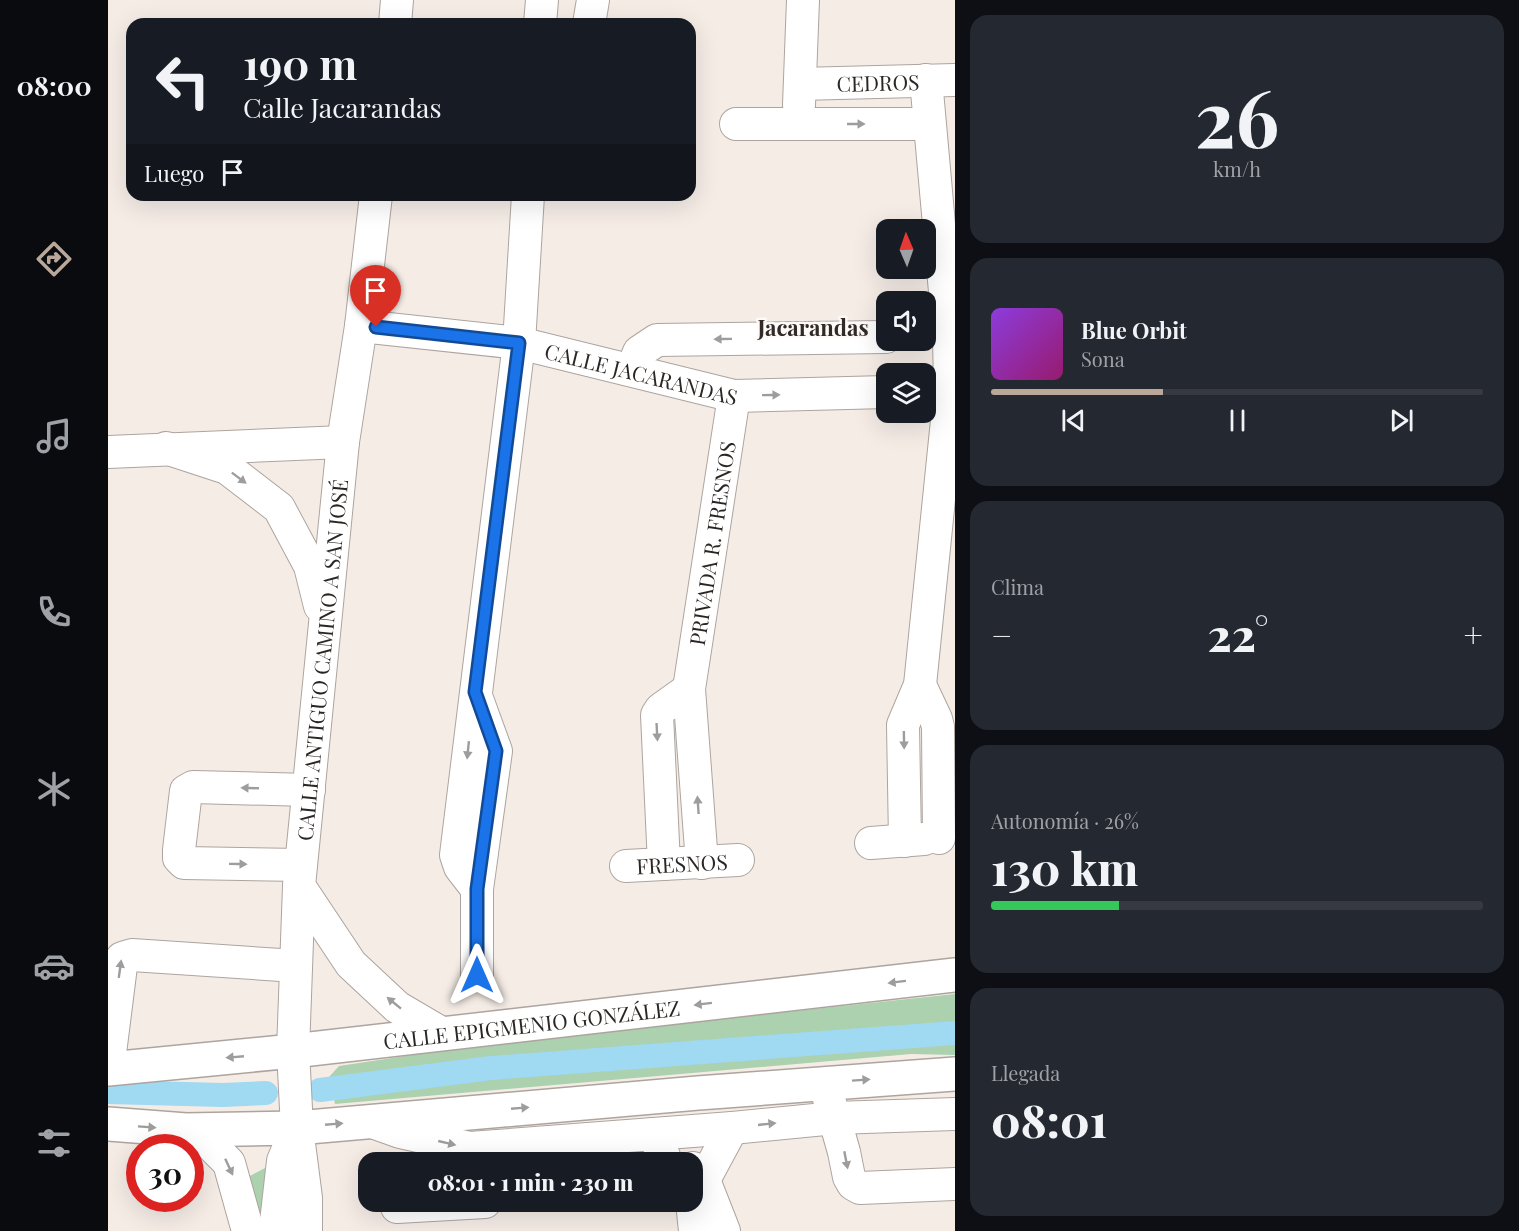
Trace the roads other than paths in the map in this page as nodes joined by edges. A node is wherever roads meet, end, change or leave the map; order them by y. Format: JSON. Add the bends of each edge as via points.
{"nodes":[{"id":1,"x":397,"y":0,"type":"edge"},
{"id":2,"x":542,"y":0,"type":"edge"},
{"id":3,"x":593,"y":0,"type":"edge"},
{"id":4,"x":803,"y":0,"type":"edge"},
{"id":5,"x":396,"y":18,"type":"edge"},
{"id":6,"x":540,"y":18,"type":"edge"},
{"id":7,"x":591,"y":18,"type":"edge"},
{"id":8,"x":941,"y":80,"type":"edge"},
{"id":9,"x":800,"y":84,"type":"junction"},
{"id":10,"x":736,"y":124,"type":"dead end"},
{"id":11,"x":798,"y":124,"type":"junction"},
{"id":12,"x":929,"y":124,"type":"junction"},
{"id":13,"x":374,"y":201,"type":"edge"},
{"id":14,"x":528,"y":201,"type":"edge"},
{"id":15,"x":361,"y":326,"type":"junction"},
{"id":16,"x":876,"y":337,"type":"edge"},
{"id":17,"x":937,"y":337,"type":"edge"},
{"id":18,"x":519,"y":343,"type":"junction"},
{"id":19,"x":632,"y":370,"type":"junction"},
{"id":20,"x":944,"y":391,"type":"edge"},
{"id":21,"x":876,"y":392,"type":"edge"},
{"id":22,"x":734,"y":396,"type":"junction"},
{"id":23,"x":344,"y":442,"type":"junction"},
{"id":24,"x":166,"y":448,"type":"junction"},
{"id":25,"x":108,"y":452,"type":"edge"},
{"id":26,"x":325,"y":626,"type":"junction"},
{"id":27,"x":920,"y":685,"type":"junction"},
{"id":28,"x":689,"y":688,"type":"junction"},
{"id":29,"x":309,"y":790,"type":"junction"},
{"id":30,"x":947,"y":837,"type":"edge"},
{"id":31,"x":905,"y":841,"type":"junction"},
{"id":32,"x":871,"y":843,"type":"dead end"},
{"id":33,"x":738,"y":860,"type":"dead end"},
{"id":34,"x":702,"y":863,"type":"junction"},
{"id":35,"x":664,"y":864,"type":"junction"},
{"id":36,"x":626,"y":866,"type":"dead end"},
{"id":37,"x":300,"y":875,"type":"junction"},
{"id":38,"x":296,"y":966,"type":"junction"},
{"id":39,"x":477,"y":975,"type":"dead end"},
{"id":40,"x":955,"y":975,"type":"edge"},
{"id":41,"x":443,"y":1034,"type":"junction"},
{"id":42,"x":293,"y":1056,"type":"junction"},
{"id":43,"x":108,"y":1069,"type":"edge"},
{"id":44,"x":955,"y":1074,"type":"edge"},
{"id":45,"x":825,"y":1083,"type":"junction"},
{"id":46,"x":955,"y":1114,"type":"edge"},
{"id":47,"x":835,"y":1118,"type":"junction"},
{"id":48,"x":371,"y":1121,"type":"junction"},
{"id":49,"x":297,"y":1123,"type":"junction"},
{"id":50,"x":108,"y":1124,"type":"edge"},
{"id":51,"x":732,"y":1128,"type":"junction"},
{"id":52,"x":186,"y":1130,"type":"junction"},
{"id":53,"x":653,"y":1134,"type":"junction"},
{"id":54,"x":662,"y":1152,"type":"edge"},
{"id":55,"x":669,"y":1152,"type":"edge"},
{"id":56,"x":703,"y":1168,"type":"edge"},
{"id":57,"x":955,"y":1184,"type":"edge"},
{"id":58,"x":703,"y":1195,"type":"edge"},
{"id":59,"x":695,"y":1212,"type":"edge"},
{"id":60,"x":248,"y":1231,"type":"edge"},
{"id":61,"x":275,"y":1231,"type":"edge"},
{"id":62,"x":306,"y":1231,"type":"edge"},
{"id":63,"x":695,"y":1231,"type":"edge"},
{"id":64,"x":724,"y":1231,"type":"edge"}],
"edges":[{"from":1,"to":5,"type":"street"},
{"from":2,"to":6,"type":"street"},
{"from":3,"to":7,"type":"street"},
{"from":4,"to":9,"type":"street"},
{"from":8,"to":9,"type":"street","name":"CEDROS"},
{"from":8,"to":12,"type":"street"},
{"from":9,"to":11,"type":"street"},
{"from":10,"to":11,"type":"street","name":"CEDROS"},
{"from":11,"to":12,"type":"street","name":"CEDROS","one_way":true},
{"from":12,"to":17,"type":"street"},
{"from":13,"to":15,"type":"street","name":"CALLE ANTIGUO CAMINO A SAN JOSÉ"},
{"from":14,"to":18,"type":"street"},
{"from":15,"to":18,"type":"street","name":"CALLE JACARANDAS"},
{"from":15,"to":23,"type":"street","name":"CALLE ANTIGUO CAMINO A SAN JOSÉ"},
{"from":16,"to":19,"type":"street","one_way":true,"via":[[657,340],[639,352]]},
{"from":17,"to":20,"type":"street"},
{"from":18,"to":19,"type":"street","name":"CALLE JACARANDAS"},
{"from":18,"to":39,"type":"street","via":[[456,855],[477,889]]},
{"from":19,"to":22,"type":"street","name":"CALLE JACARANDAS"},
{"from":20,"to":27,"type":"street"},
{"from":22,"to":21,"type":"street","name":"CALLE JACARANDAS","one_way":true},
{"from":22,"to":28,"type":"street","name":"PRIVADA R. FRESNOS"},
{"from":23,"to":24,"type":"street"},
{"from":23,"to":26,"type":"street","name":"CALLE ANTIGUO CAMINO A SAN JOSÉ"},
{"from":24,"to":25,"type":"street"},
{"from":24,"to":26,"type":"street","one_way":true,"via":[[227,468],[279,508],[310,566]]},
{"from":26,"to":29,"type":"street","name":"CALLE ANTIGUO CAMINO A SAN JOSÉ"},
{"from":27,"to":30,"type":"street","via":[[938,728]]},
{"from":27,"to":31,"type":"street","one_way":true,"via":[[903,725]]},
{"from":34,"to":28,"type":"street","name":"PRIVADA R. FRESNOS","one_way":true},
{"from":28,"to":35,"type":"street","one_way":true,"via":[[657,715]]},
{"from":29,"to":37,"type":"street","name":"CALLE ANTIGUO CAMINO A SAN JOSÉ"},
{"from":29,"to":37,"type":"street","one_way":true,"via":[[193,787],[186,791],[180,840],[179,858],[184,863]]},
{"from":30,"to":31,"type":"street"},
{"from":31,"to":32,"type":"street"},
{"from":33,"to":34,"type":"street","name":"FRESNOS"},
{"from":34,"to":35,"type":"street","name":"FRESNOS"},
{"from":35,"to":36,"type":"street","name":"FRESNOS"},
{"from":37,"to":38,"type":"street","name":"CALLE ANTIGUO CAMINO A SAN JOSÉ"},
{"from":41,"to":37,"type":"street","one_way":true,"via":[[397,1007],[351,964]]},
{"from":38,"to":42,"type":"street","name":"CALLE ANTIGUO CAMINO A SAN JOSÉ"},
{"from":43,"to":38,"type":"street","one_way":true,"via":[[122,958],[132,955]]},
{"from":40,"to":41,"type":"main road","name":"CALLE EPIGMENIO GONZÁLEZ","one_way":true},
{"from":41,"to":42,"type":"main road","name":"CALLE EPIGMENIO GONZÁLEZ"},
{"from":42,"to":43,"type":"main road","name":"CALLE EPIGMENIO GONZÁLEZ","one_way":true},
{"from":42,"to":49,"type":"street","name":"CALLE ANTIGUO CAMINO A SAN JOSÉ"},
{"from":45,"to":44,"type":"main road","one_way":true},
{"from":45,"to":47,"type":"street"},
{"from":48,"to":45,"type":"main road","one_way":true,"via":[[698,1103]]},
{"from":46,"to":47,"type":"street"},
{"from":51,"to":47,"type":"street","one_way":true},
{"from":47,"to":57,"type":"street","one_way":true,"via":[[849,1177],[860,1188]]},
{"from":49,"to":48,"type":"main road","one_way":true},
{"from":48,"to":53,"type":"street","one_way":true,"via":[[470,1148]]},
{"from":49,"to":52,"type":"main road"},
{"from":49,"to":61,"type":"street","via":[[283,1161]]},
{"from":49,"to":62,"type":"street","name":"CALLE ANTIGUO CAMINO A SAN JOSÉ"},
{"from":50,"to":52,"type":"main road","one_way":true},
{"from":51,"to":53,"type":"street"},
{"from":51,"to":56,"type":"street"},
{"from":52,"to":60,"type":"street","one_way":true,"via":[[209,1143],[229,1163]]},
{"from":53,"to":54,"type":"street"},
{"from":53,"to":55,"type":"street"},
{"from":58,"to":64,"type":"street"},
{"from":59,"to":63,"type":"street"}]}
